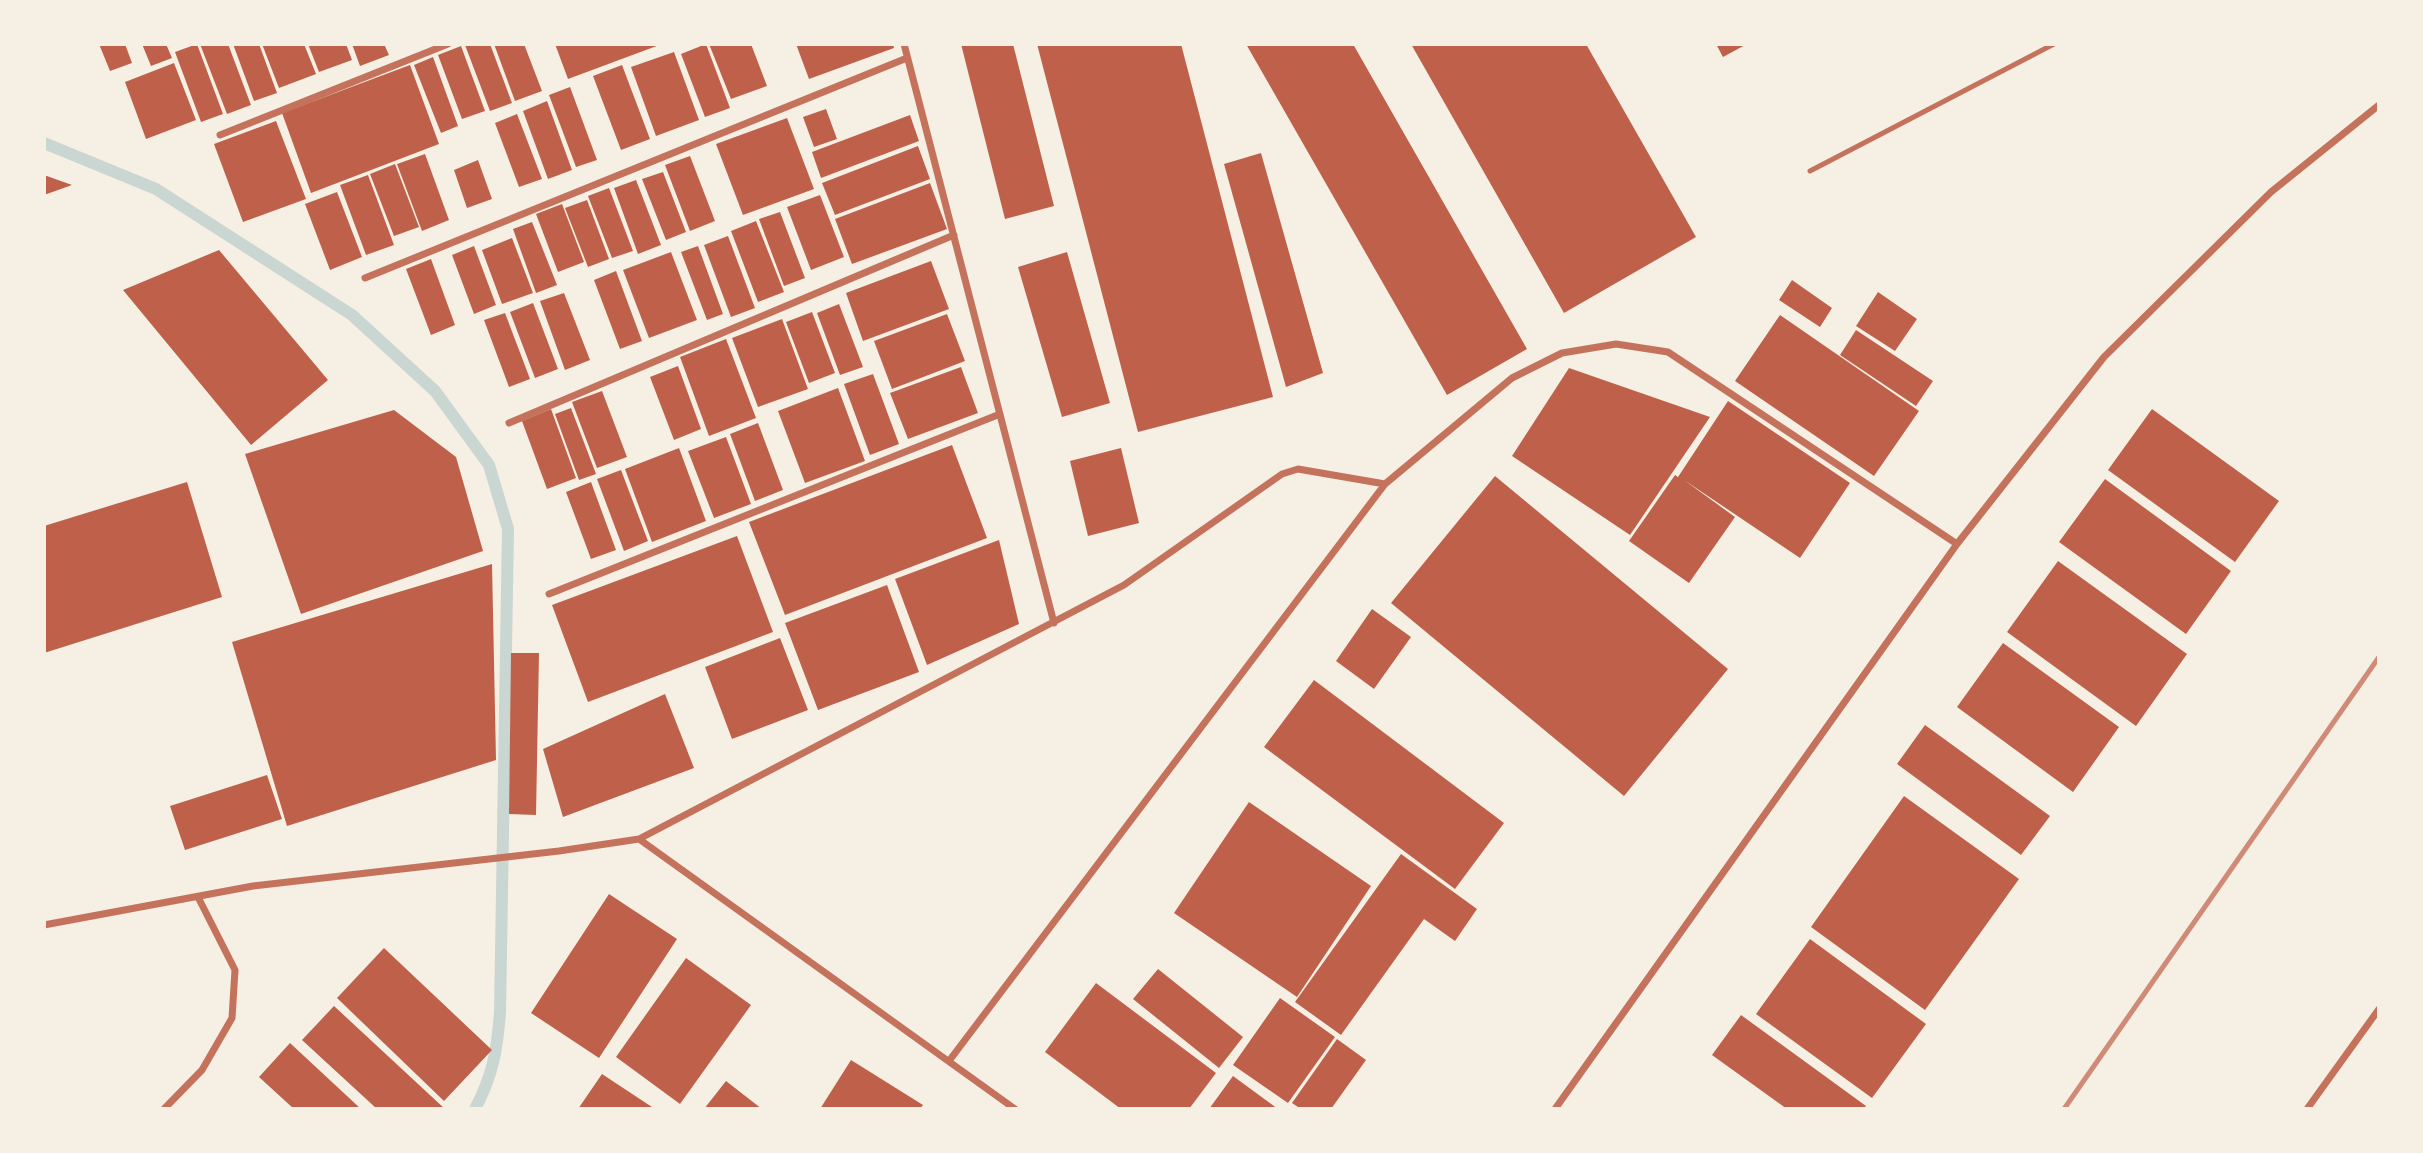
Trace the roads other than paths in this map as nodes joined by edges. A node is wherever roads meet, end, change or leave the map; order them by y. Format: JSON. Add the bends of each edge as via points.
{"nodes":[{"id":1,"x":448,"y":44,"type":"edge"},
{"id":2,"x":904,"y":44,"type":"edge"},
{"id":3,"x":2054,"y":44,"type":"edge"},
{"id":4,"x":907,"y":58,"type":"junction"},
{"id":5,"x":2379,"y":105,"type":"edge"},
{"id":6,"x":220,"y":135,"type":"dead end"},
{"id":7,"x":1810,"y":171,"type":"dead end"},
{"id":8,"x":954,"y":235,"type":"junction"},
{"id":9,"x":365,"y":278,"type":"dead end"},
{"id":10,"x":1000,"y":414,"type":"junction"},
{"id":11,"x":509,"y":423,"type":"dead end"},
{"id":12,"x":1385,"y":484,"type":"junction"},
{"id":13,"x":1957,"y":544,"type":"junction"},
{"id":14,"x":549,"y":594,"type":"dead end"},
{"id":15,"x":1054,"y":623,"type":"junction"},
{"id":16,"x":639,"y":839,"type":"junction"},
{"id":17,"x":198,"y":897,"type":"junction"},
{"id":18,"x":44,"y":925,"type":"edge"},
{"id":19,"x":2379,"y":1009,"type":"edge"},
{"id":20,"x":949,"y":1061,"type":"junction"},
{"id":21,"x":164,"y":1109,"type":"edge"},
{"id":22,"x":1015,"y":1109,"type":"edge"},
{"id":23,"x":1555,"y":1109,"type":"edge"},
{"id":24,"x":2307,"y":1109,"type":"edge"}],
"edges":[{"from":1,"to":6,"type":"street"},
{"from":2,"to":4,"type":"street"},
{"from":3,"to":7,"type":"lane"},
{"from":4,"to":8,"type":"street"},
{"from":4,"to":9,"type":"street"},
{"from":5,"to":13,"type":"street","via":[[2271,192],[2104,357]]},
{"from":8,"to":10,"type":"street"},
{"from":8,"to":11,"type":"street"},
{"from":10,"to":14,"type":"street"},
{"from":10,"to":15,"type":"street"},
{"from":12,"to":13,"type":"street","via":[[1513,378],[1562,353],[1616,344],[1668,352]]},
{"from":12,"to":15,"type":"street","via":[[1298,469],[1282,474],[1124,586]]},
{"from":12,"to":20,"type":"street"},
{"from":13,"to":23,"type":"street"},
{"from":15,"to":16,"type":"street"},
{"from":16,"to":17,"type":"street","via":[[253,886]]},
{"from":16,"to":20,"type":"street"},
{"from":17,"to":18,"type":"street"},
{"from":17,"to":21,"type":"street","via":[[235,970],[232,1018],[202,1070]]},
{"from":19,"to":24,"type":"street"},
{"from":20,"to":22,"type":"street"}]}
